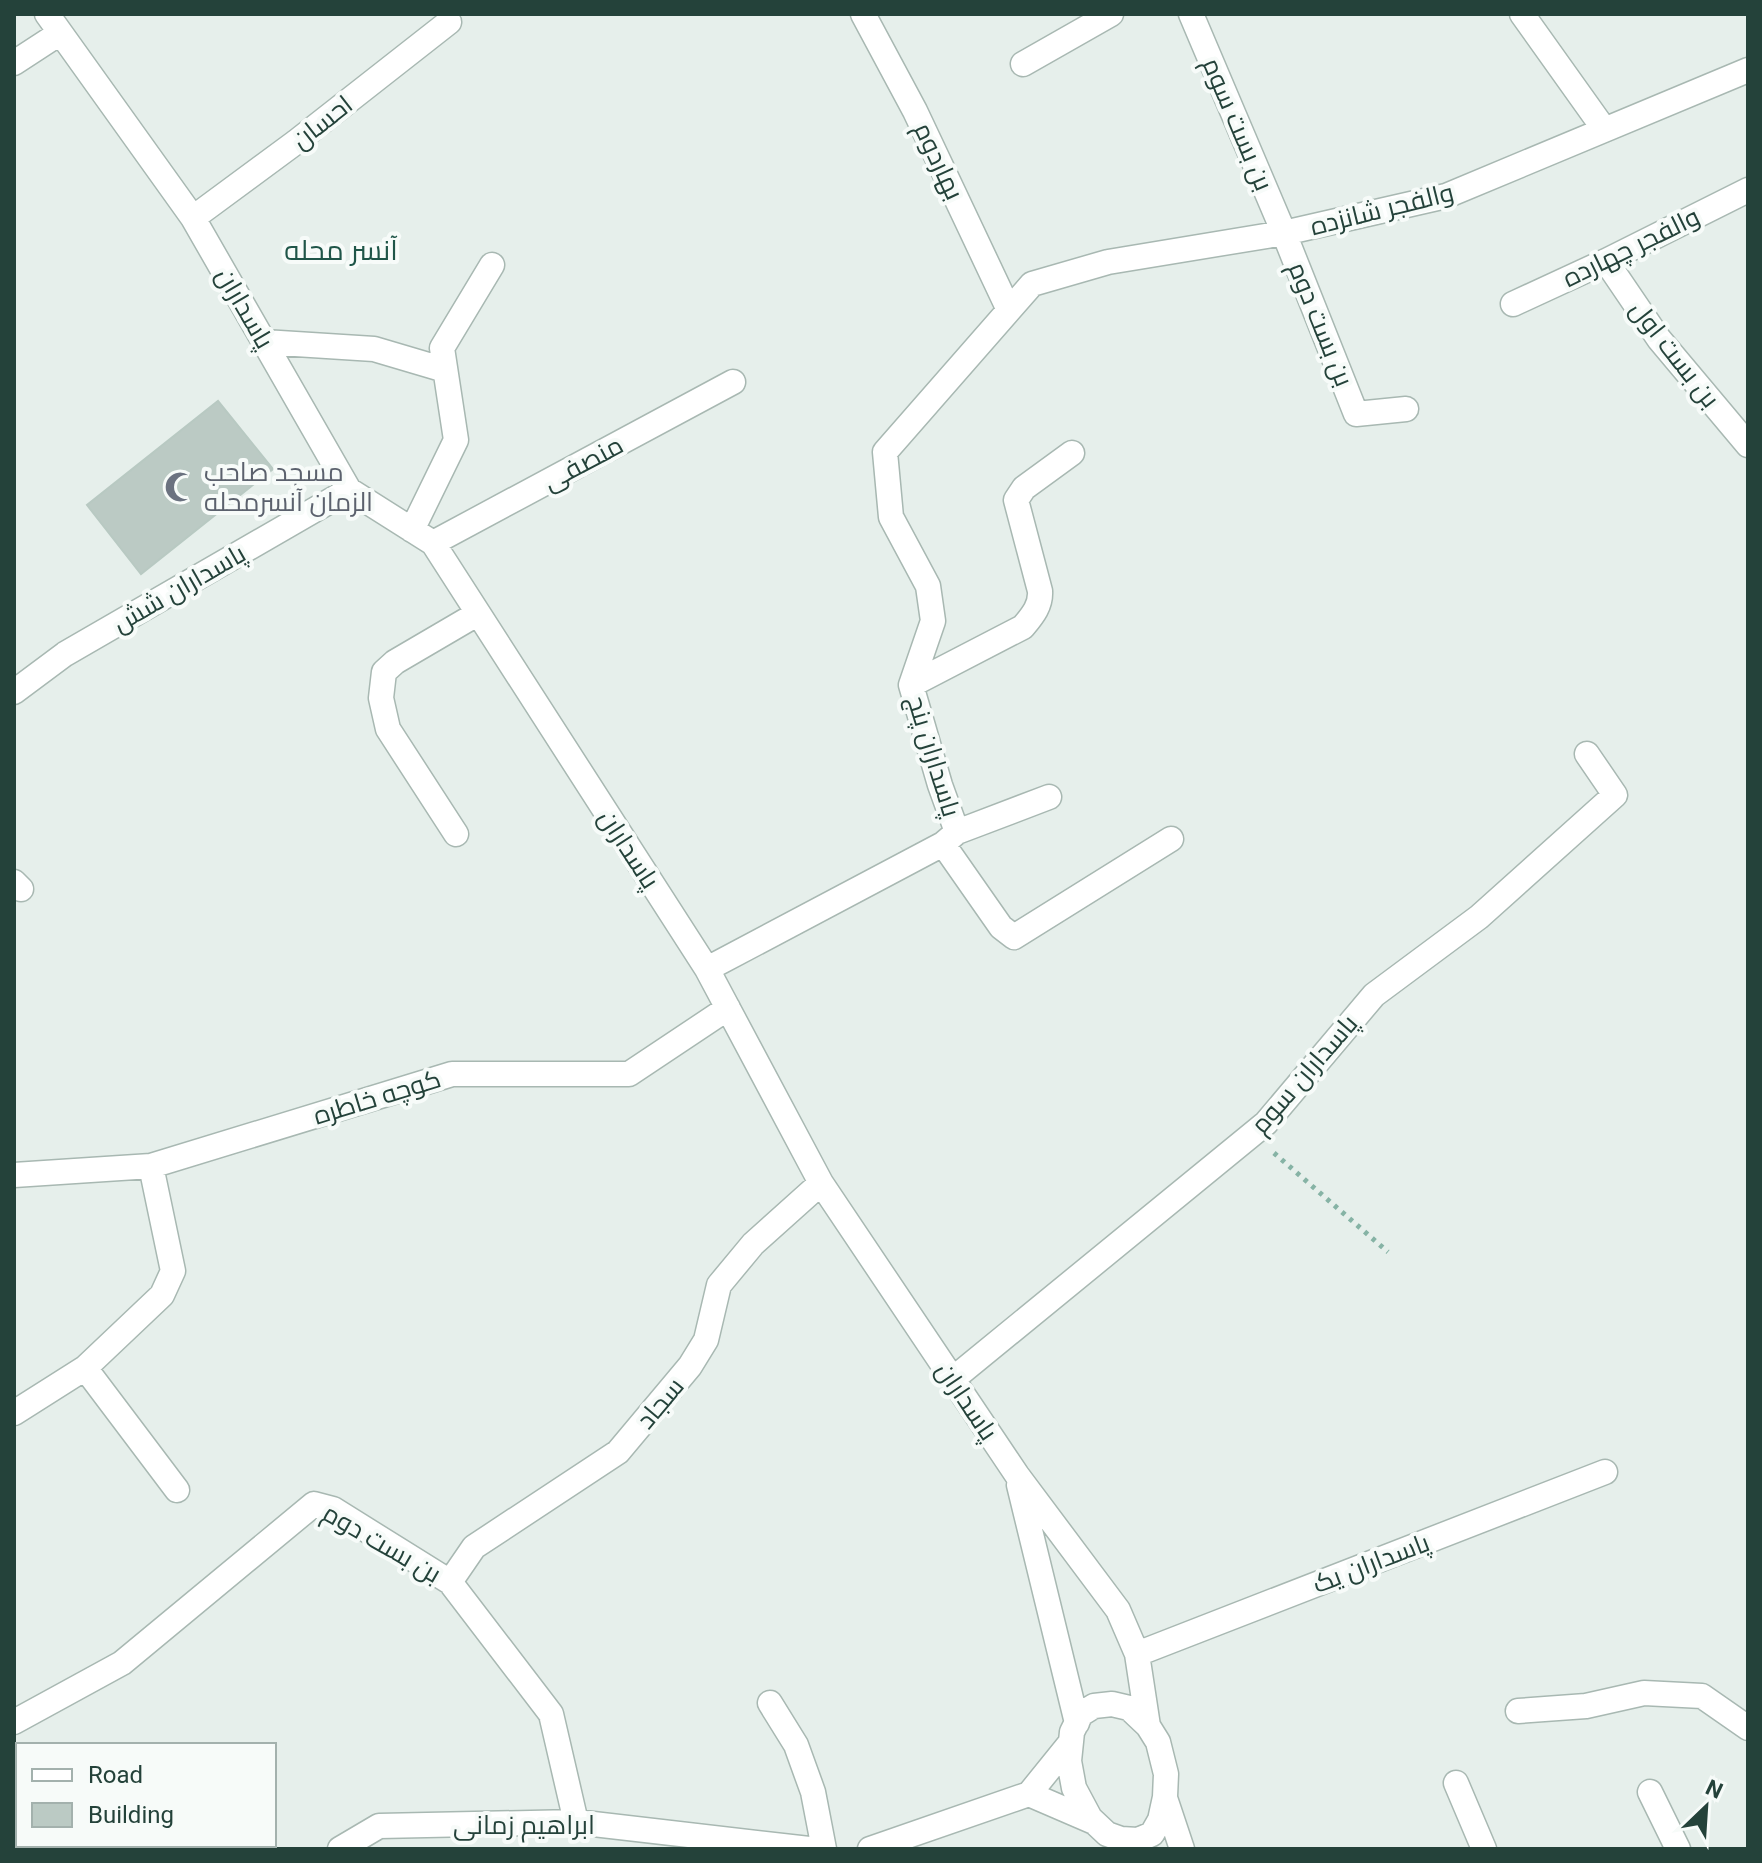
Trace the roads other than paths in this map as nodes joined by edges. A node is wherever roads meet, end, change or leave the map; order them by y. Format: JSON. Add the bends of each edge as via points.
{"nodes":[{"id":1,"x":863,"y":14,"type":"edge"},
{"id":2,"x":1111,"y":14,"type":"edge"},
{"id":3,"x":1191,"y":14,"type":"edge"},
{"id":4,"x":1522,"y":14,"type":"edge"},
{"id":5,"x":449,"y":22,"type":"dead end"},
{"id":6,"x":54,"y":24,"type":"edge"},
{"id":7,"x":14,"y":63,"type":"edge"},
{"id":8,"x":1023,"y":64,"type":"dead end"},
{"id":9,"x":1748,"y":70,"type":"edge"},
{"id":10,"x":1604,"y":129,"type":"junction"},
{"id":11,"x":1748,"y":190,"type":"edge"},
{"id":12,"x":193,"y":218,"type":"junction"},
{"id":13,"x":1284,"y":233,"type":"junction"},
{"id":14,"x":1606,"y":261,"type":"junction"},
{"id":15,"x":492,"y":265,"type":"dead end"},
{"id":16,"x":1513,"y":304,"type":"dead end"},
{"id":17,"x":1009,"y":310,"type":"junction"},
{"id":18,"x":264,"y":342,"type":"junction"},
{"id":19,"x":445,"y":370,"type":"junction"},
{"id":20,"x":733,"y":382,"type":"dead end"},
{"id":21,"x":1406,"y":409,"type":"dead end"},
{"id":22,"x":1748,"y":445,"type":"edge"},
{"id":23,"x":1072,"y":453,"type":"dead end"},
{"id":24,"x":349,"y":490,"type":"junction"},
{"id":25,"x":412,"y":530,"type":"junction"},
{"id":26,"x":433,"y":543,"type":"junction"},
{"id":27,"x":477,"y":614,"type":"junction"},
{"id":28,"x":911,"y":685,"type":"junction"},
{"id":29,"x":14,"y":692,"type":"edge"},
{"id":30,"x":1587,"y":754,"type":"dead end"},
{"id":31,"x":1049,"y":797,"type":"dead end"},
{"id":32,"x":456,"y":834,"type":"dead end"},
{"id":33,"x":950,"y":838,"type":"junction"},
{"id":34,"x":1171,"y":839,"type":"dead end"},
{"id":35,"x":707,"y":969,"type":"junction"},
{"id":36,"x":728,"y":1008,"type":"junction"},
{"id":37,"x":151,"y":1166,"type":"junction"},
{"id":38,"x":14,"y":1175,"type":"edge"},
{"id":39,"x":821,"y":1183,"type":"junction"},
{"id":40,"x":85,"y":1368,"type":"junction"},
{"id":41,"x":953,"y":1379,"type":"junction"},
{"id":42,"x":14,"y":1413,"type":"edge"},
{"id":43,"x":1605,"y":1472,"type":"dead end"},
{"id":44,"x":1017,"y":1475,"type":"junction"},
{"id":45,"x":177,"y":1490,"type":"dead end"},
{"id":46,"x":450,"y":1582,"type":"junction"},
{"id":47,"x":1137,"y":1654,"type":"junction"},
{"id":48,"x":770,"y":1703,"type":"dead end"},
{"id":49,"x":1518,"y":1711,"type":"dead end"},
{"id":50,"x":14,"y":1722,"type":"edge"},
{"id":51,"x":1148,"y":1726,"type":"junction"},
{"id":52,"x":1748,"y":1728,"type":"edge"},
{"id":53,"x":1074,"y":1732,"type":"junction"},
{"id":54,"x":1456,"y":1783,"type":"dead end"},
{"id":55,"x":1650,"y":1792,"type":"dead end"},
{"id":56,"x":1029,"y":1794,"type":"junction"},
{"id":57,"x":1165,"y":1797,"type":"junction"},
{"id":58,"x":576,"y":1822,"type":"junction"},
{"id":59,"x":1105,"y":1835,"type":"edge"},
{"id":60,"x":340,"y":1849,"type":"edge"},
{"id":61,"x":809,"y":1849,"type":"edge"},
{"id":62,"x":824,"y":1849,"type":"edge"},
{"id":63,"x":870,"y":1849,"type":"edge"},
{"id":64,"x":1182,"y":1849,"type":"edge"},
{"id":65,"x":1484,"y":1849,"type":"edge"},
{"id":66,"x":1678,"y":1849,"type":"edge"}],
"edges":[{"from":1,"to":17,"type":"street","name":"بهاردوم"},
{"from":2,"to":8,"type":"street"},
{"from":3,"to":13,"type":"street","name":"بن بست سوم"},
{"from":4,"to":10,"type":"street"},
{"from":5,"to":12,"type":"street","name":"احسان"},
{"from":6,"to":7,"type":"street"},
{"from":6,"to":12,"type":"street","name":"پاسداران"},
{"from":9,"to":10,"type":"street","name":"والفجر شانزده"},
{"from":10,"to":13,"type":"street","name":"والفجر شانزده","via":[[1446,196]]},
{"from":11,"to":14,"type":"street","name":"والفجر چهارده"},
{"from":12,"to":18,"type":"street","name":"پاسداران"},
{"from":13,"to":17,"type":"street","name":"والفجر شانزده","via":[[1108,262],[1032,284]]},
{"from":13,"to":21,"type":"street","name":"بن بست دوم","via":[[1356,414]]},
{"from":14,"to":16,"type":"street","name":"والفجر چهارده"},
{"from":14,"to":22,"type":"street","name":"بن بست اول","via":[[1659,339]]},
{"from":15,"to":19,"type":"street","via":[[442,348]]},
{"from":17,"to":28,"type":"street","name":"پاسداران پنج","via":[[885,452],[891,517],[928,586],[933,621]]},
{"from":18,"to":19,"type":"street","via":[[374,349]]},
{"from":18,"to":24,"type":"street","name":"پاسداران"},
{"from":19,"to":25,"type":"street","via":[[456,440]]},
{"from":20,"to":26,"type":"street","name":"منصفی"},
{"from":23,"to":28,"type":"street","via":[[1024,488],[1016,500],[1040,591],[1032,615],[1023,627]]},
{"from":24,"to":25,"type":"street","name":"پاسداران"},
{"from":24,"to":29,"type":"street","name":"پاسداران شش","via":[[65,654]]},
{"from":25,"to":26,"type":"street","name":"پاسداران"},
{"from":26,"to":27,"type":"street","name":"پاسداران"},
{"from":27,"to":32,"type":"street","via":[[395,662],[384,672],[381,698],[388,729]]},
{"from":27,"to":35,"type":"street","name":"پاسداران"},
{"from":28,"to":33,"type":"street","name":"پاسداران پنج"},
{"from":30,"to":41,"type":"street","name":"پاسداران سوم","via":[[1615,795],[1479,917],[1374,995],[1266,1123]]},
{"from":31,"to":33,"type":"street"},
{"from":33,"to":34,"type":"street","via":[[1001,927],[1014,937]]},
{"from":33,"to":35,"type":"street","name":"پاسداران پنج"},
{"from":35,"to":36,"type":"street","name":"پاسداران"},
{"from":36,"to":37,"type":"street","name":"كوچه خاطره","via":[[629,1074],[452,1074]]},
{"from":36,"to":39,"type":"street","name":"پاسداران"},
{"from":37,"to":38,"type":"street","name":"كوچه خاطره"},
{"from":37,"to":40,"type":"street","via":[[173,1271],[162,1295]]},
{"from":39,"to":41,"type":"street","name":"پاسداران"},
{"from":39,"to":46,"type":"street","name":"سجاد","via":[[753,1244],[719,1285],[706,1340],[618,1452],[474,1547]]},
{"from":40,"to":42,"type":"street"},
{"from":40,"to":45,"type":"street"},
{"from":41,"to":44,"type":"street","name":"پاسداران"},
{"from":43,"to":47,"type":"street","name":"پاسداران یک"},
{"from":44,"to":47,"type":"street","name":"پاسداران","via":[[1118,1610]]},
{"from":44,"to":53,"type":"street"},
{"from":46,"to":50,"type":"street","name":"بن بست دوم","via":[[333,1509],[314,1504],[122,1663]]},
{"from":46,"to":58,"type":"street","name":"بن بست دوم","via":[[551,1714]]},
{"from":47,"to":51,"type":"street","name":"پاسداران"},
{"from":48,"to":62,"type":"street","via":[[796,1745],[813,1792]]},
{"from":49,"to":52,"type":"street","via":[[1586,1706],[1644,1693],[1702,1696]]},
{"from":51,"to":53,"type":"street","via":[[1129,1708],[1112,1704],[1081,1714]]},
{"from":51,"to":57,"type":"street","via":[[1166,1774]]},
{"from":53,"to":56,"type":"street"},
{"from":53,"to":59,"type":"street","via":[[1069,1761],[1074,1788]]},
{"from":54,"to":65,"type":"street"},
{"from":55,"to":66,"type":"street"},
{"from":56,"to":59,"type":"street"},
{"from":56,"to":63,"type":"street"},
{"from":57,"to":59,"type":"street","via":[[1152,1834],[1138,1840]]},
{"from":57,"to":64,"type":"street"},
{"from":58,"to":60,"type":"street","name":"ابراهیم زمانی","via":[[379,1826]]},
{"from":58,"to":61,"type":"street","name":"ابراهیم زمانی"}]}
